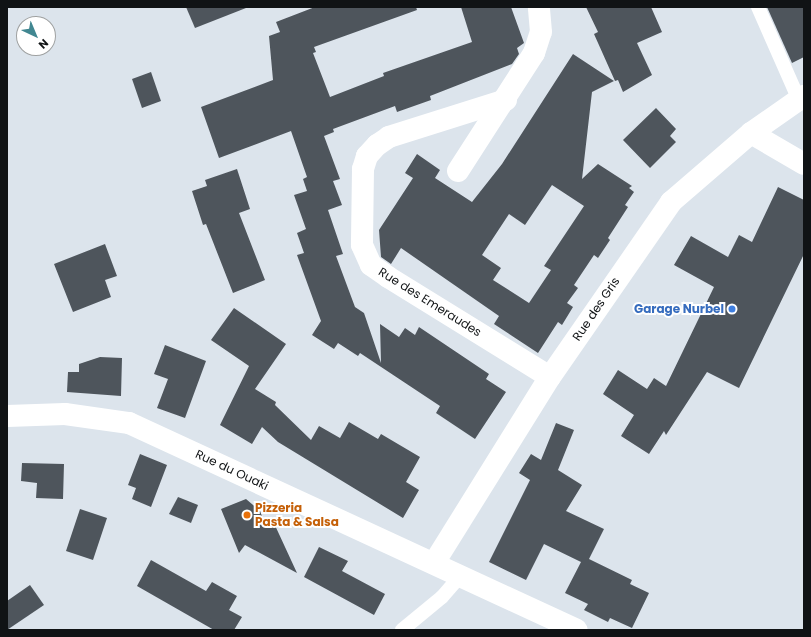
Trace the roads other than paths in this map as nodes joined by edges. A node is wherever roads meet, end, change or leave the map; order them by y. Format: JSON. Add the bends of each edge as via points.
{"nodes":[{"id":1,"x":539,"y":7,"type":"edge"},
{"id":2,"x":758,"y":7,"type":"edge"},
{"id":3,"x":801,"y":98,"type":"edge"},
{"id":4,"x":506,"y":100,"type":"junction"},
{"id":5,"x":751,"y":133,"type":"junction"},
{"id":6,"x":804,"y":164,"type":"edge"},
{"id":7,"x":458,"y":171,"type":"dead end"},
{"id":8,"x":550,"y":377,"type":"junction"},
{"id":9,"x":7,"y":416,"type":"edge"},
{"id":10,"x":434,"y":564,"type":"junction"},
{"id":11,"x":460,"y":576,"type":"junction"},
{"id":12,"x":402,"y":630,"type":"edge"},
{"id":13,"x":576,"y":630,"type":"edge"}],
"edges":[{"from":1,"to":4,"type":"street","via":[[541,32],[534,53]]},
{"from":2,"to":3,"type":"lane"},
{"from":3,"to":5,"type":"street","name":"Rue des Gris"},
{"from":4,"to":7,"type":"street"},
{"from":4,"to":8,"type":"street","name":"Rue des Emeraudes","via":[[390,137],[377,145],[367,156],[363,169],[362,245],[371,265],[388,277]]},
{"from":5,"to":6,"type":"street"},
{"from":5,"to":8,"type":"street","name":"Rue des Gris","via":[[671,202]]},
{"from":8,"to":10,"type":"street","name":"Rue des Gris"},
{"from":9,"to":10,"type":"street","name":"Rue du Ouaki","via":[[65,414],[129,423]]},
{"from":10,"to":11,"type":"street","name":"Rue du Ouaki"},
{"from":11,"to":12,"type":"lane","via":[[442,597]]},
{"from":11,"to":13,"type":"street","name":"Rue du Ouaki"}]}
